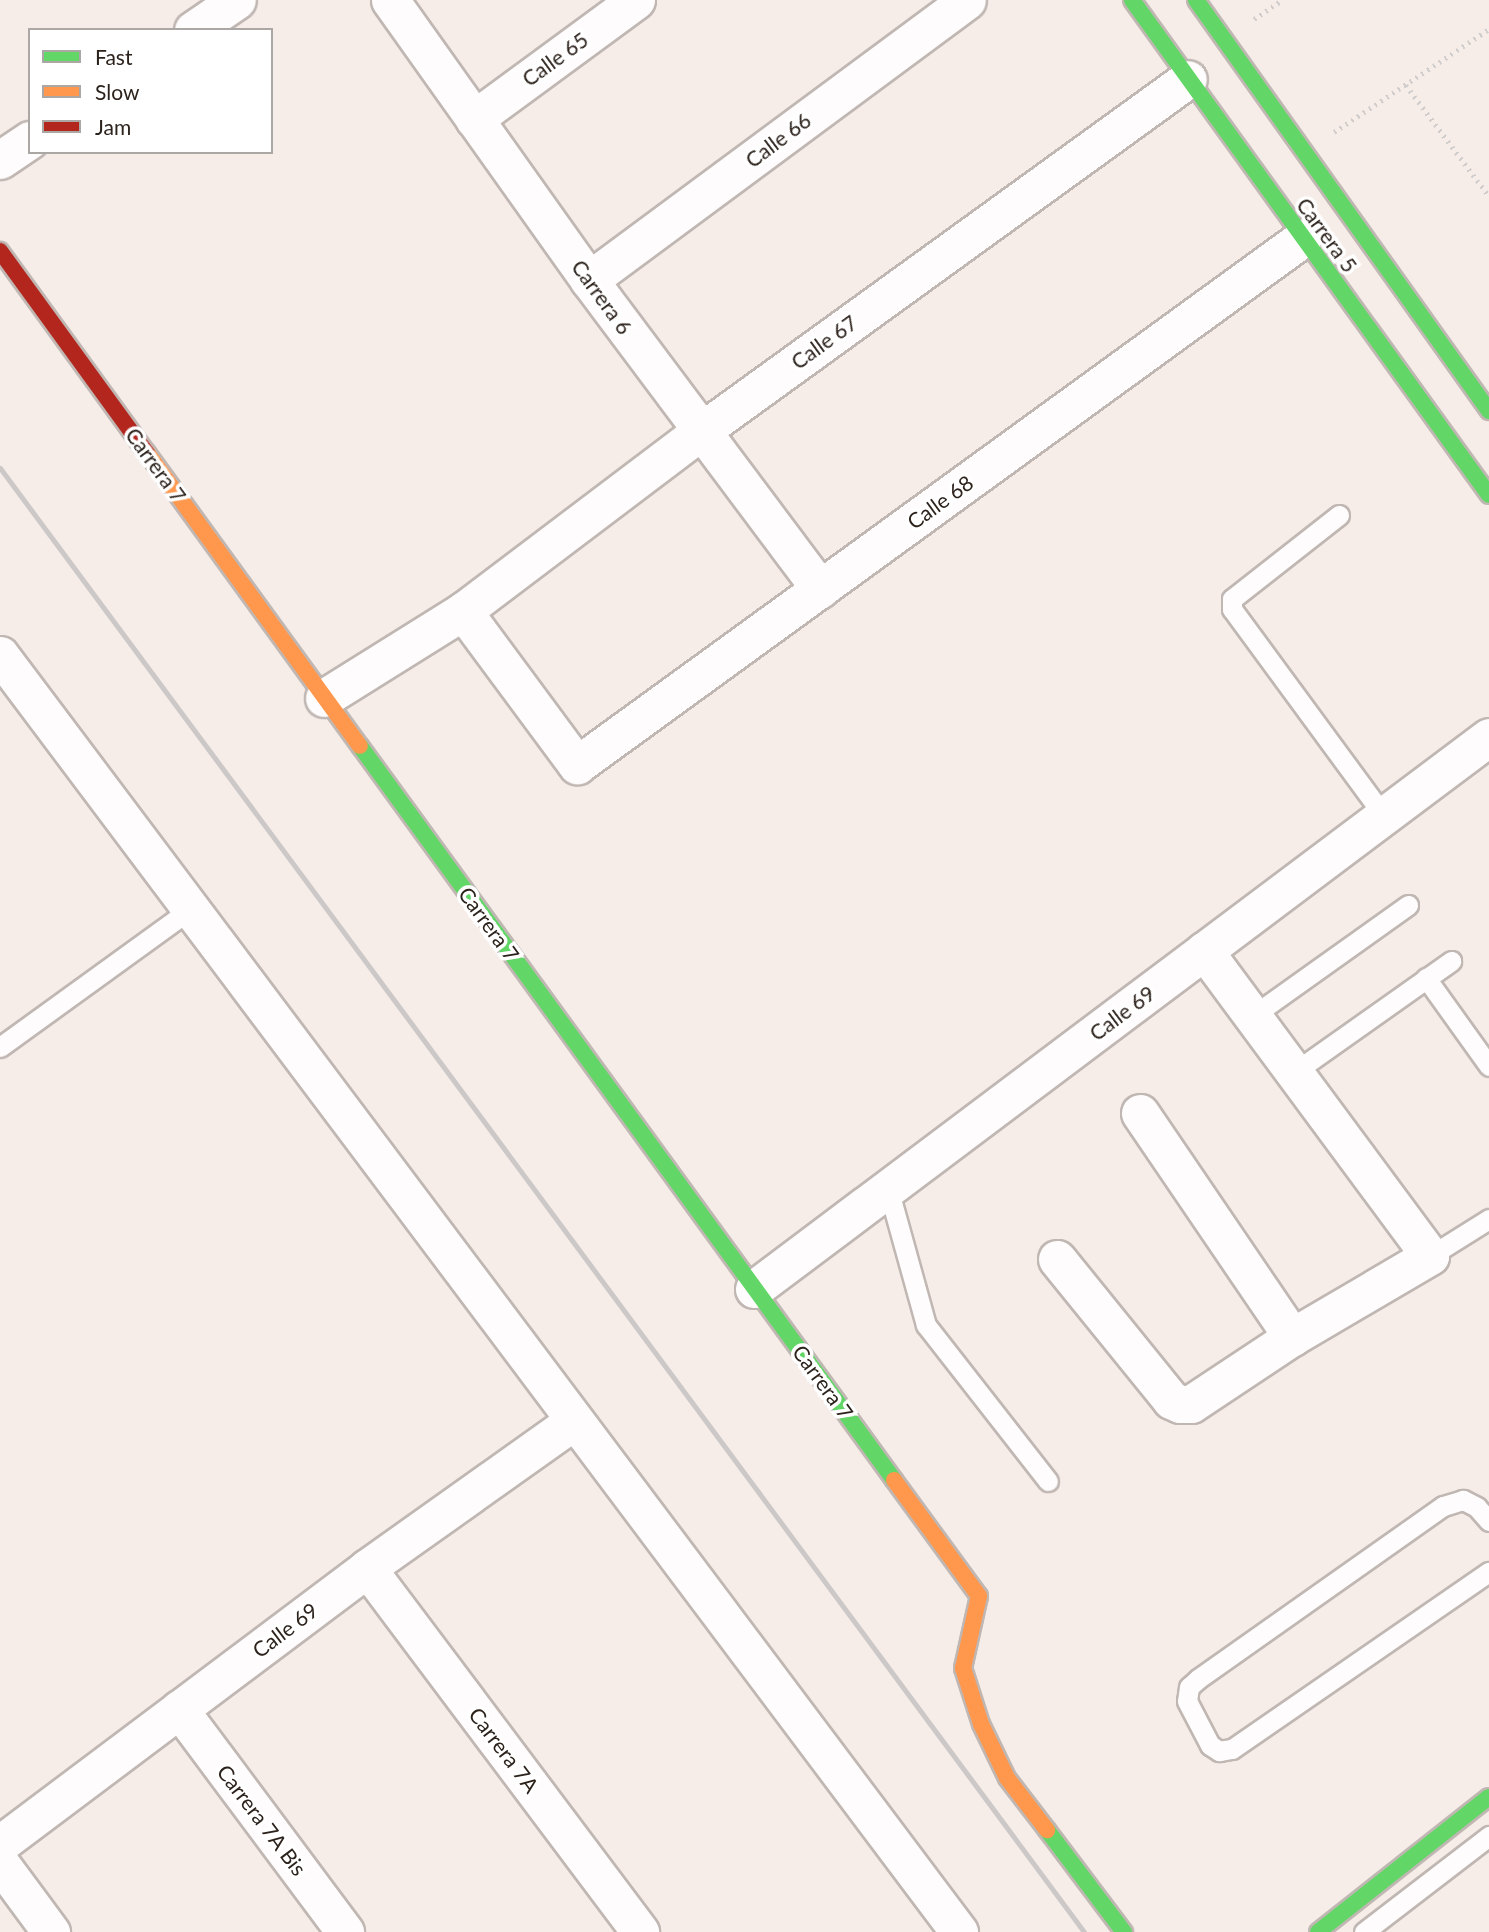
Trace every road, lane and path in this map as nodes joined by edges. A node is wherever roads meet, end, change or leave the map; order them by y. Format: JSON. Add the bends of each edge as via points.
{"nodes":[{"id":1,"x":237,"y":0,"type":"edge"},
{"id":2,"x":390,"y":0,"type":"edge"},
{"id":3,"x":636,"y":0,"type":"edge"},
{"id":4,"x":967,"y":0,"type":"edge"},
{"id":5,"x":1132,"y":0,"type":"edge"},
{"id":6,"x":1196,"y":0,"type":"edge"},
{"id":7,"x":1282,"y":0,"type":"edge"},
{"id":8,"x":1244,"y":26,"type":"dead end"},
{"id":9,"x":196,"y":28,"type":"edge"},
{"id":10,"x":1489,"y":29,"type":"edge"},
{"id":11,"x":1188,"y":79,"type":"junction"},
{"id":12,"x":1406,"y":85,"type":"junction"},
{"id":13,"x":474,"y":119,"type":"junction"},
{"id":14,"x":1325,"y":139,"type":"dead end"},
{"id":15,"x":28,"y":141,"type":"edge"},
{"id":16,"x":0,"y":160,"type":"edge"},
{"id":17,"x":1489,"y":196,"type":"edge"},
{"id":18,"x":1303,"y":238,"type":"junction"},
{"id":19,"x":0,"y":251,"type":"edge"},
{"id":20,"x":589,"y":281,"type":"junction"},
{"id":21,"x":1489,"y":411,"type":"edge"},
{"id":22,"x":700,"y":432,"type":"junction"},
{"id":23,"x":1489,"y":495,"type":"edge"},
{"id":24,"x":1339,"y":515,"type":"dead end"},
{"id":25,"x":820,"y":589,"type":"junction"},
{"id":26,"x":463,"y":611,"type":"junction"},
{"id":27,"x":0,"y":655,"type":"edge"},
{"id":28,"x":324,"y":698,"type":"junction"},
{"id":29,"x":1489,"y":737,"type":"edge"},
{"id":30,"x":1384,"y":816,"type":"junction"},
{"id":31,"x":1408,"y":905,"type":"dead end"},
{"id":32,"x":189,"y":910,"type":"junction"},
{"id":33,"x":1204,"y":951,"type":"junction"},
{"id":34,"x":1451,"y":961,"type":"dead end"},
{"id":35,"x":1426,"y":978,"type":"junction"},
{"id":36,"x":1251,"y":1017,"type":"junction"},
{"id":37,"x":0,"y":1047,"type":"edge"},
{"id":38,"x":1489,"y":1066,"type":"edge"},
{"id":39,"x":1293,"y":1073,"type":"junction"},
{"id":40,"x":1140,"y":1113,"type":"dead end"},
{"id":41,"x":888,"y":1188,"type":"junction"},
{"id":42,"x":1489,"y":1219,"type":"edge"},
{"id":43,"x":1430,"y":1256,"type":"junction"},
{"id":44,"x":1057,"y":1259,"type":"dead end"},
{"id":45,"x":754,"y":1289,"type":"junction"},
{"id":46,"x":1292,"y":1337,"type":"junction"},
{"id":47,"x":574,"y":1421,"type":"junction"},
{"id":48,"x":1048,"y":1482,"type":"dead end"},
{"id":49,"x":1489,"y":1521,"type":"edge"},
{"id":50,"x":368,"y":1568,"type":"junction"},
{"id":51,"x":1489,"y":1572,"type":"edge"},
{"id":52,"x":179,"y":1709,"type":"junction"},
{"id":53,"x":1489,"y":1797,"type":"edge"},
{"id":54,"x":1489,"y":1836,"type":"edge"},
{"id":55,"x":0,"y":1844,"type":"edge"},
{"id":56,"x":0,"y":1863,"type":"edge"},
{"id":57,"x":51,"y":1932,"type":"edge"},
{"id":58,"x":345,"y":1932,"type":"edge"},
{"id":59,"x":640,"y":1932,"type":"edge"},
{"id":60,"x":959,"y":1932,"type":"edge"},
{"id":61,"x":1124,"y":1932,"type":"edge"},
{"id":62,"x":1318,"y":1932,"type":"edge"},
{"id":63,"x":1364,"y":1932,"type":"edge"}],
"edges":[{"from":1,"to":9,"type":"street"},
{"from":2,"to":13,"type":"street","name":"Carrera 6"},
{"from":3,"to":13,"type":"street","name":"Calle 65"},
{"from":4,"to":20,"type":"street","name":"Calle 66"},
{"from":5,"to":11,"type":"main road","name":"Carrera 5"},
{"from":6,"to":21,"type":"main road","name":"Carrera 5"},
{"from":7,"to":8,"type":"path"},
{"from":10,"to":12,"type":"path"},
{"from":11,"to":18,"type":"main road","name":"Carrera 5"},
{"from":11,"to":22,"type":"street","name":"Calle 67"},
{"from":12,"to":14,"type":"path"},
{"from":12,"to":17,"type":"path"},
{"from":13,"to":20,"type":"street","name":"Carrera 6"},
{"from":15,"to":16,"type":"street"},
{"from":18,"to":23,"type":"main road","name":"Carrera 5"},
{"from":18,"to":25,"type":"street","name":"Calle 68"},
{"from":19,"to":28,"type":"main road","name":"Carrera 7"},
{"from":20,"to":22,"type":"street","name":"Carrera 6"},
{"from":22,"to":25,"type":"street","name":"Carrera 6"},
{"from":22,"to":26,"type":"street","name":"Calle 67"},
{"from":24,"to":30,"type":"lane","via":[[1232,598],[1232,609]]},
{"from":25,"to":26,"type":"street","name":"Calle 68","via":[[577,765]]},
{"from":26,"to":28,"type":"street","name":"Calle 67"},
{"from":27,"to":32,"type":"street"},
{"from":28,"to":45,"type":"main road","name":"Carrera 7"},
{"from":29,"to":30,"type":"street","name":"Calle 69"},
{"from":30,"to":33,"type":"street","name":"Calle 69"},
{"from":31,"to":36,"type":"lane"},
{"from":32,"to":37,"type":"lane"},
{"from":32,"to":47,"type":"street"},
{"from":33,"to":36,"type":"street"},
{"from":33,"to":41,"type":"street","name":"Calle 69"},
{"from":34,"to":35,"type":"lane"},
{"from":35,"to":38,"type":"lane"},
{"from":35,"to":39,"type":"lane"},
{"from":36,"to":39,"type":"street"},
{"from":39,"to":43,"type":"street"},
{"from":40,"to":46,"type":"street"},
{"from":41,"to":45,"type":"street","name":"Calle 69"},
{"from":41,"to":48,"type":"lane","via":[[926,1325]]},
{"from":42,"to":43,"type":"lane"},
{"from":43,"to":46,"type":"street"},
{"from":44,"to":46,"type":"street","via":[[1171,1400],[1180,1404],[1191,1404]]},
{"from":45,"to":61,"type":"main road","name":"Carrera 7","via":[[979,1596],[963,1668],[981,1724],[1007,1778]]},
{"from":47,"to":50,"type":"street","name":"Calle 69"},
{"from":47,"to":60,"type":"street"},
{"from":49,"to":51,"type":"lane","via":[[1463,1500],[1443,1506],[1198,1679],[1189,1687],[1187,1701],[1210,1745],[1219,1751],[1232,1749]]},
{"from":50,"to":52,"type":"street","name":"Calle 69"},
{"from":50,"to":59,"type":"street","name":"Carrera 7A"},
{"from":52,"to":55,"type":"street","name":"Calle 69"},
{"from":52,"to":58,"type":"street","name":"Carrera 7A Bis"},
{"from":53,"to":62,"type":"main road"},
{"from":54,"to":63,"type":"lane"},
{"from":56,"to":57,"type":"street"}]}
